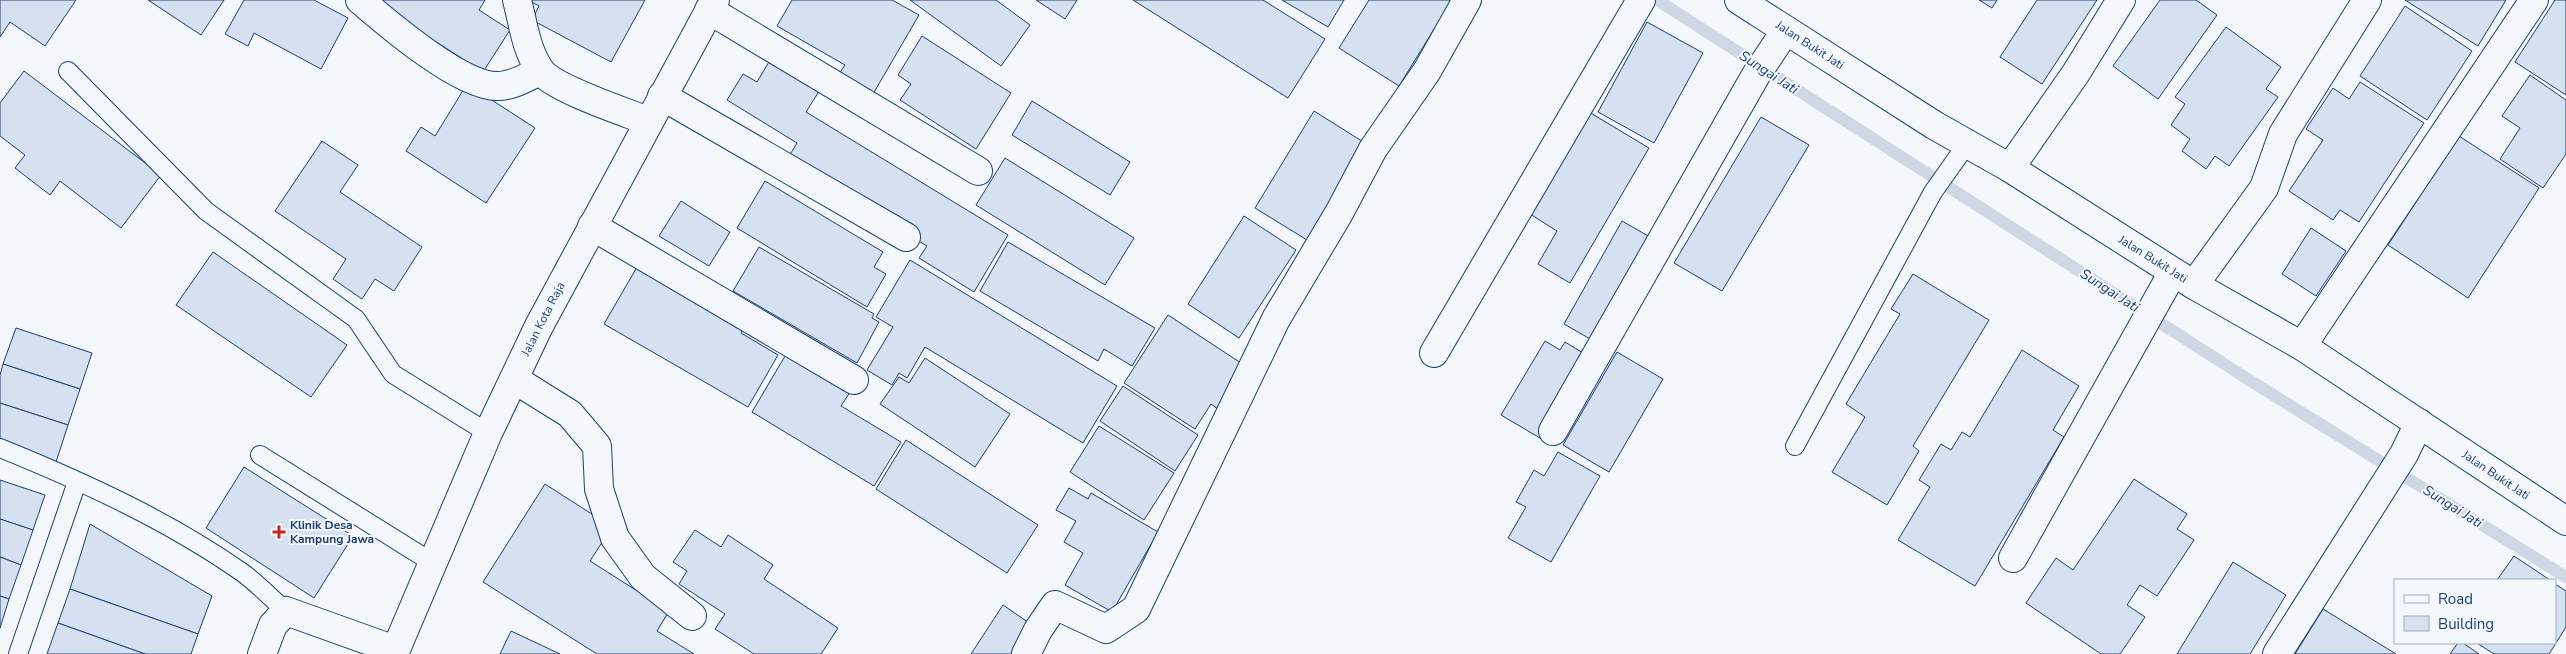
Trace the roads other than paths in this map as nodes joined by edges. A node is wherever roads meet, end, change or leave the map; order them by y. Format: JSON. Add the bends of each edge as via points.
{"nodes":[{"id":1,"x":360,"y":0,"type":"edge"},
{"id":2,"x":517,"y":0,"type":"edge"},
{"id":3,"x":1467,"y":0,"type":"edge"},
{"id":4,"x":1739,"y":0,"type":"edge"},
{"id":5,"x":2121,"y":0,"type":"edge"},
{"id":6,"x":2367,"y":0,"type":"edge"},
{"id":7,"x":2534,"y":0,"type":"edge"},
{"id":8,"x":1639,"y":2,"type":"edge"},
{"id":9,"x":712,"y":5,"type":"edge"},
{"id":10,"x":1786,"y":30,"type":"junction"},
{"id":11,"x":68,"y":71,"type":"dead end"},
{"id":12,"x":540,"y":71,"type":"junction"},
{"id":13,"x":662,"y":96,"type":"junction"},
{"id":14,"x":648,"y":121,"type":"junction"},
{"id":15,"x":1967,"y":144,"type":"junction"},
{"id":16,"x":2010,"y":168,"type":"junction"},
{"id":17,"x":978,"y":171,"type":"dead end"},
{"id":18,"x":592,"y":226,"type":"junction"},
{"id":19,"x":906,"y":237,"type":"dead end"},
{"id":20,"x":2184,"y":279,"type":"junction"},
{"id":21,"x":2302,"y":346,"type":"junction"},
{"id":22,"x":1434,"y":353,"type":"dead end"},
{"id":23,"x":514,"y":379,"type":"junction"},
{"id":24,"x":854,"y":380,"type":"dead end"},
{"id":25,"x":2419,"y":423,"type":"junction"},
{"id":26,"x":1553,"y":431,"type":"dead end"},
{"id":27,"x":488,"y":434,"type":"junction"},
{"id":28,"x":1795,"y":446,"type":"dead end"},
{"id":29,"x":0,"y":448,"type":"edge"},
{"id":30,"x":260,"y":456,"type":"dead end"},
{"id":31,"x":77,"y":482,"type":"junction"},
{"id":32,"x":2566,"y":521,"type":"edge"},
{"id":33,"x":2013,"y":558,"type":"dead end"},
{"id":34,"x":433,"y":563,"type":"junction"},
{"id":35,"x":286,"y":611,"type":"junction"},
{"id":36,"x":692,"y":616,"type":"dead end"},
{"id":37,"x":395,"y":652,"type":"edge"},
{"id":38,"x":18,"y":654,"type":"edge"},
{"id":39,"x":262,"y":654,"type":"edge"},
{"id":40,"x":1026,"y":654,"type":"edge"},
{"id":41,"x":2276,"y":654,"type":"edge"}],
"edges":[{"from":1,"to":12,"type":"street","via":[[458,74],[496,86],[518,82]]},
{"from":2,"to":12,"type":"street","via":[[526,41]]},
{"from":3,"to":40,"type":"street","via":[[1428,71],[1373,149],[1276,319],[1136,609],[1106,629],[1055,606]]},
{"from":4,"to":10,"type":"street","name":"Jalan Bukit Jati"},
{"from":5,"to":16,"type":"street","via":[[2076,73]]},
{"from":6,"to":20,"type":"street","via":[[2283,134],[2264,188]]},
{"from":7,"to":21,"type":"street"},
{"from":8,"to":22,"type":"street"},
{"from":9,"to":13,"type":"street","name":"Jalan Kota Raja"},
{"from":9,"to":17,"type":"street"},
{"from":10,"to":15,"type":"street","name":"Jalan Bukit Jati"},
{"from":10,"to":26,"type":"street","via":[[1763,64]]},
{"from":11,"to":27,"type":"lane","via":[[206,211],[356,319],[394,374]]},
{"from":12,"to":14,"type":"street","via":[[568,89]]},
{"from":13,"to":14,"type":"street","name":"Jalan Kota Raja"},
{"from":13,"to":19,"type":"street"},
{"from":14,"to":18,"type":"street","name":"Jalan Kota Raja"},
{"from":15,"to":16,"type":"street","name":"Jalan Bukit Jati"},
{"from":15,"to":28,"type":"lane","via":[[1933,192]]},
{"from":16,"to":20,"type":"street","name":"Jalan Bukit Jati"},
{"from":18,"to":23,"type":"street","name":"Jalan Kota Raja","via":[[538,326]]},
{"from":18,"to":24,"type":"street"},
{"from":20,"to":21,"type":"street","name":"Jalan Bukit Jati"},
{"from":20,"to":33,"type":"street","via":[[2158,301],[2139,329]]},
{"from":21,"to":25,"type":"street","name":"Jalan Bukit Jati"},
{"from":23,"to":27,"type":"street","name":"Jalan Kota Raja"},
{"from":23,"to":36,"type":"street","via":[[570,414],[597,446],[599,489],[615,538],[644,577]]},
{"from":25,"to":32,"type":"street","name":"Jalan Bukit Jati"},
{"from":25,"to":41,"type":"street","via":[[2404,454]]},
{"from":27,"to":34,"type":"street","name":"Jalan Kota Raja"},
{"from":29,"to":31,"type":"lane"},
{"from":30,"to":34,"type":"lane"},
{"from":31,"to":35,"type":"lane","via":[[147,515],[244,574]]},
{"from":31,"to":38,"type":"lane"},
{"from":34,"to":37,"type":"street","name":"Jalan Kota Raja"},
{"from":35,"to":37,"type":"street","name":"Jalan Kota Raja"},
{"from":35,"to":39,"type":"street","via":[[273,625]]}]}
